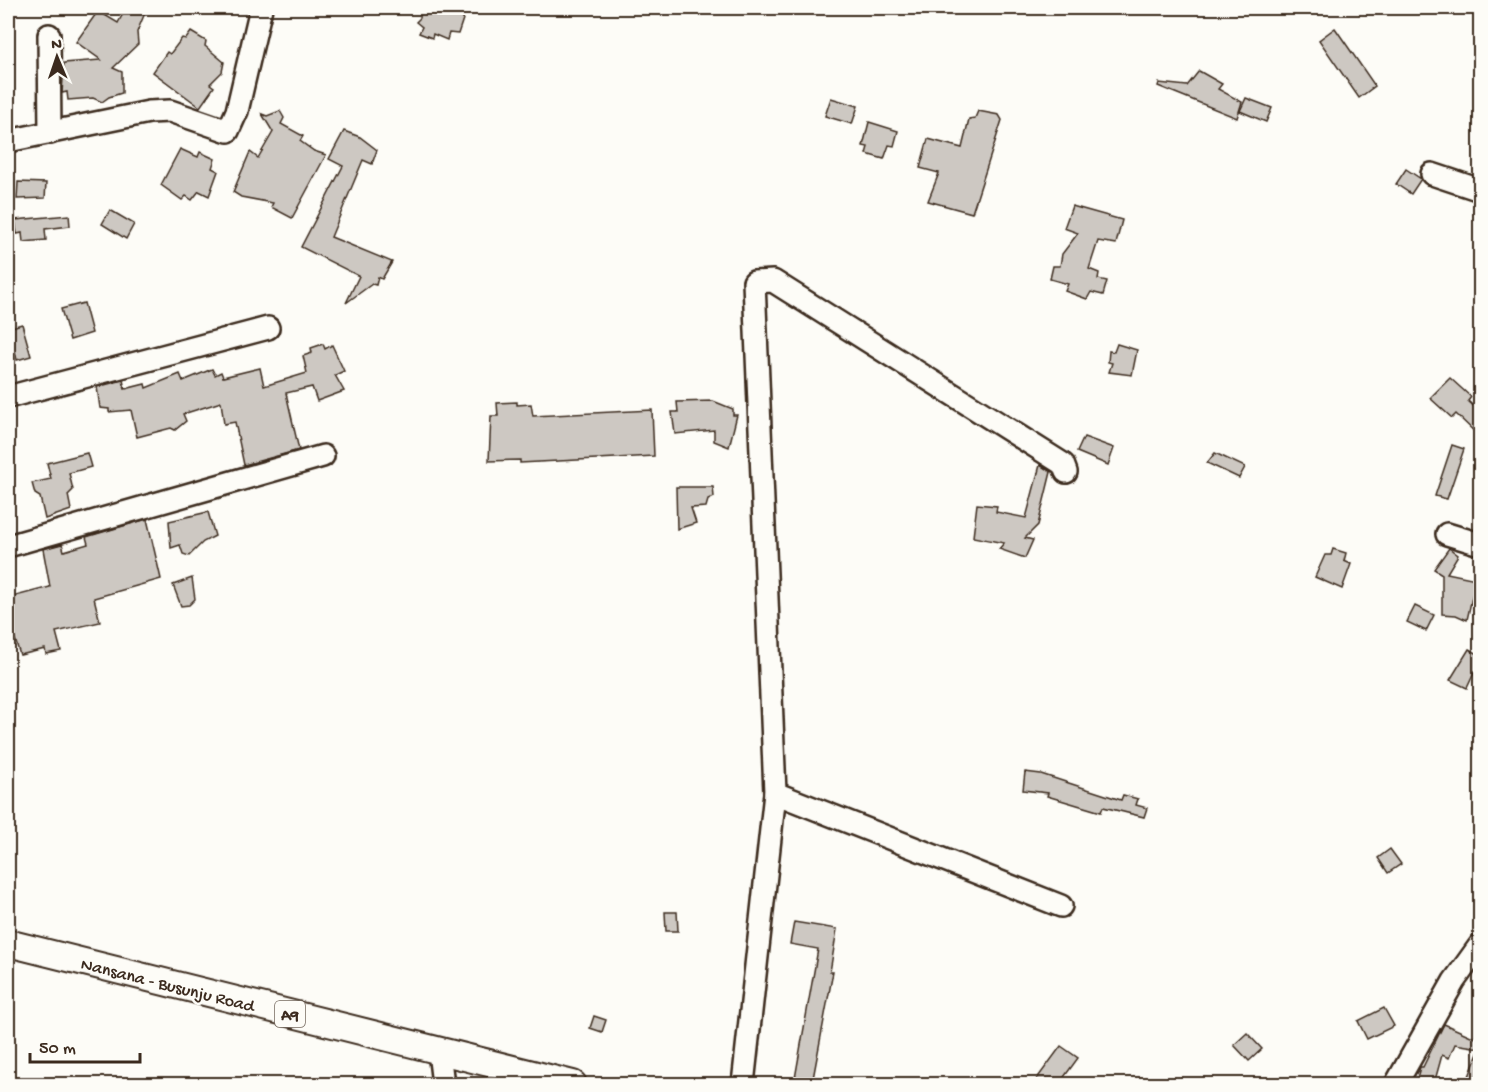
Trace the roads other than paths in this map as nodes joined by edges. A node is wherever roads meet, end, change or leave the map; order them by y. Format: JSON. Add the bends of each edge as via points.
{"nodes":[{"id":1,"x":261,"y":8,"type":"edge"},
{"id":2,"x":49,"y":35,"type":"dead end"},
{"id":3,"x":50,"y":133,"type":"junction"},
{"id":4,"x":8,"y":141,"type":"edge"},
{"id":5,"x":1432,"y":174,"type":"dead end"},
{"id":6,"x":1480,"y":190,"type":"edge"},
{"id":7,"x":268,"y":328,"type":"dead end"},
{"id":8,"x":8,"y":397,"type":"edge"},
{"id":9,"x":323,"y":456,"type":"dead end"},
{"id":10,"x":1066,"y":472,"type":"dead end"},
{"id":11,"x":1447,"y":534,"type":"dead end"},
{"id":12,"x":1480,"y":544,"type":"edge"},
{"id":13,"x":8,"y":546,"type":"edge"},
{"id":14,"x":775,"y":793,"type":"junction"},
{"id":15,"x":1061,"y":906,"type":"dead end"},
{"id":16,"x":8,"y":943,"type":"edge"},
{"id":17,"x":1480,"y":945,"type":"edge"},
{"id":18,"x":439,"y":1052,"type":"junction"},
{"id":19,"x":443,"y":1084,"type":"edge"},
{"id":20,"x":573,"y":1084,"type":"edge"},
{"id":21,"x":743,"y":1084,"type":"edge"},
{"id":22,"x":1396,"y":1084,"type":"edge"}],
"edges":[{"from":1,"to":3,"type":"street","via":[[237,111],[228,131],[170,111]]},
{"from":2,"to":3,"type":"street"},
{"from":3,"to":4,"type":"street"},
{"from":5,"to":6,"type":"street"},
{"from":7,"to":8,"type":"street"},
{"from":9,"to":13,"type":"street"},
{"from":10,"to":14,"type":"street","via":[[1063,464],[773,281],[754,282]]},
{"from":11,"to":12,"type":"street"},
{"from":14,"to":15,"type":"street"},
{"from":14,"to":21,"type":"street"},
{"from":16,"to":18,"type":"main road","name":"Nansana - Busunju Road","number":"A9"},
{"from":17,"to":22,"type":"street","via":[[1454,981]]},
{"from":18,"to":19,"type":"street"},
{"from":18,"to":20,"type":"main road","name":"Nansana - Busunju Road","number":"A9"}]}
